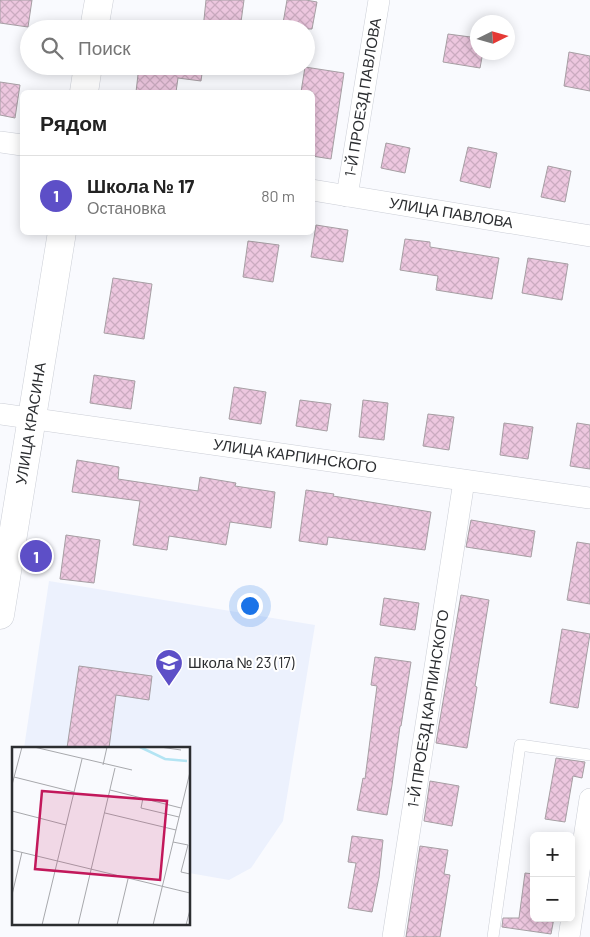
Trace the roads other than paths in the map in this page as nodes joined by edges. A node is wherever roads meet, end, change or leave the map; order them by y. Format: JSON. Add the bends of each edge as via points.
{"nodes":[{"id":1,"x":99,"y":0,"type":"edge"},
{"id":2,"x":379,"y":0,"type":"edge"},
{"id":3,"x":96,"y":20,"type":"edge"},
{"id":4,"x":87,"y":75,"type":"edge"},
{"id":5,"x":84,"y":90,"type":"edge"},
{"id":6,"x":0,"y":142,"type":"edge"},
{"id":7,"x":20,"y":145,"type":"edge"},
{"id":8,"x":315,"y":191,"type":"edge"},
{"id":9,"x":347,"y":196,"type":"junction"},
{"id":10,"x":62,"y":235,"type":"edge"},
{"id":11,"x":590,"y":236,"type":"edge"},
{"id":12,"x":0,"y":414,"type":"edge"},
{"id":13,"x":32,"y":419,"type":"junction"},
{"id":14,"x":464,"y":481,"type":"junction"},
{"id":15,"x":590,"y":498,"type":"edge"},
{"id":16,"x":0,"y":615,"type":"edge"},
{"id":17,"x":590,"y":755,"type":"edge"},
{"id":18,"x":590,"y":799,"type":"edge"},
{"id":19,"x":393,"y":937,"type":"edge"},
{"id":20,"x":493,"y":937,"type":"edge"},
{"id":21,"x":569,"y":937,"type":"edge"}],
"edges":[{"from":1,"to":3,"type":"main road"},
{"from":2,"to":9,"type":"street","name":"1-Й ПРОЕЗД ПАВЛОВА"},
{"from":4,"to":5,"type":"main road"},
{"from":6,"to":7,"type":"street"},
{"from":8,"to":9,"type":"street","name":"УЛИЦА ПАВЛОВА"},
{"from":9,"to":11,"type":"street","name":"УЛИЦА ПАВЛОВА"},
{"from":10,"to":13,"type":"main road","name":"УЛИЦА КРАСИНА"},
{"from":12,"to":13,"type":"street","name":"УЛИЦА КАРПИНСКОГО"},
{"from":13,"to":14,"type":"street","name":"УЛИЦА КАРПИНСКОГО"},
{"from":13,"to":16,"type":"main road","name":"УЛИЦА КРАСИНА"},
{"from":14,"to":15,"type":"street","name":"УЛИЦА КАРПИНСКОГО"},
{"from":14,"to":19,"type":"street","name":"1-Й ПРОЕЗД КАРПИНСКОГО"},
{"from":17,"to":20,"type":"lane","via":[[520,745]]},
{"from":18,"to":21,"type":"street"}]}
